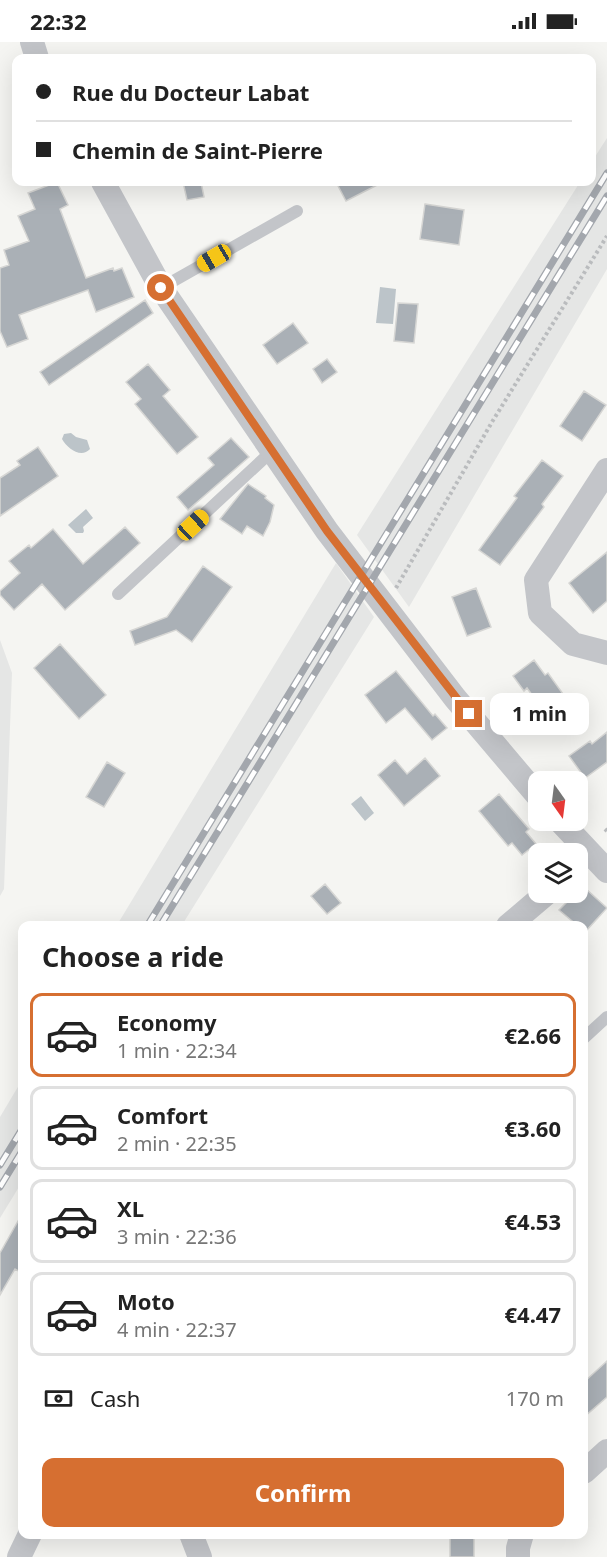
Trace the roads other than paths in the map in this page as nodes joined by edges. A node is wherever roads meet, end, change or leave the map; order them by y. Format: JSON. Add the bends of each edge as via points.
{"nodes":[{"id":1,"x":105,"y":186,"type":"edge"},
{"id":2,"x":297,"y":211,"type":"dead end"},
{"id":3,"x":161,"y":288,"type":"junction"},
{"id":4,"x":272,"y":451,"type":"junction"},
{"id":5,"x":607,"y":470,"type":"edge"},
{"id":6,"x":118,"y":594,"type":"dead end"},
{"id":7,"x":607,"y":653,"type":"edge"},
{"id":8,"x":528,"y":784,"type":"edge"},
{"id":9,"x":574,"y":831,"type":"edge"},
{"id":10,"x":599,"y":850,"type":"edge"},
{"id":11,"x":536,"y":903,"type":"edge"},
{"id":12,"x":514,"y":921,"type":"edge"},
{"id":13,"x":607,"y":1017,"type":"edge"},
{"id":14,"x":588,"y":1034,"type":"edge"},
{"id":15,"x":607,"y":1450,"type":"edge"},
{"id":16,"x":588,"y":1468,"type":"edge"},
{"id":17,"x":28,"y":1539,"type":"edge"},
{"id":18,"x":193,"y":1539,"type":"edge"},
{"id":19,"x":521,"y":1539,"type":"edge"},
{"id":20,"x":19,"y":1557,"type":"edge"},
{"id":21,"x":200,"y":1557,"type":"edge"},
{"id":22,"x":518,"y":1557,"type":"edge"}],
"edges":[{"from":1,"to":3,"type":"street"},
{"from":2,"to":3,"type":"lane"},
{"from":3,"to":4,"type":"street"},
{"from":4,"to":6,"type":"lane"},
{"from":4,"to":8,"type":"street","via":[[327,531],[389,600],[456,698]]},
{"from":5,"to":7,"type":"street","via":[[536,580],[540,613],[573,644]]},
{"from":9,"to":10,"type":"street"},
{"from":11,"to":12,"type":"street"},
{"from":13,"to":14,"type":"lane"},
{"from":15,"to":16,"type":"street"},
{"from":17,"to":20,"type":"street"},
{"from":18,"to":21,"type":"street"},
{"from":19,"to":22,"type":"street"}]}
